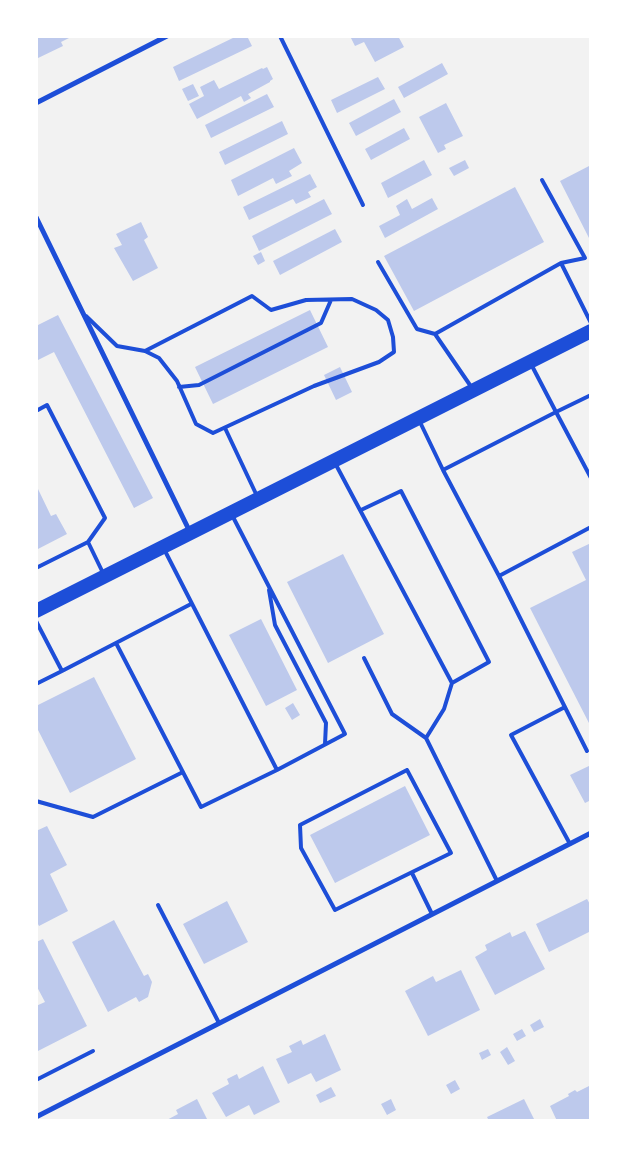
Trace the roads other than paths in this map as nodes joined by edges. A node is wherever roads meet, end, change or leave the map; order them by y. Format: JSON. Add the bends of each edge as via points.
{"nodes":[{"id":1,"x":167,"y":36,"type":"edge"},
{"id":2,"x":280,"y":36,"type":"edge"},
{"id":3,"x":36,"y":103,"type":"edge"},
{"id":4,"x":542,"y":180,"type":"dead end"},
{"id":5,"x":363,"y":205,"type":"dead end"},
{"id":6,"x":36,"y":217,"type":"edge"},
{"id":7,"x":591,"y":256,"type":"edge"},
{"id":8,"x":585,"y":258,"type":"junction"},
{"id":9,"x":378,"y":262,"type":"dead end"},
{"id":10,"x":561,"y":264,"type":"junction"},
{"id":11,"x":331,"y":300,"type":"junction"},
{"id":12,"x":84,"y":314,"type":"junction"},
{"id":13,"x":591,"y":323,"type":"edge"},
{"id":14,"x":591,"y":331,"type":"edge"},
{"id":15,"x":435,"y":334,"type":"junction"},
{"id":16,"x":145,"y":351,"type":"junction"},
{"id":17,"x":530,"y":362,"type":"junction"},
{"id":18,"x":179,"y":387,"type":"junction"},
{"id":19,"x":474,"y":390,"type":"junction"},
{"id":20,"x":591,"y":395,"type":"edge"},
{"id":21,"x":36,"y":411,"type":"edge"},
{"id":22,"x":556,"y":412,"type":"junction"},
{"id":23,"x":418,"y":418,"type":"junction"},
{"id":24,"x":225,"y":428,"type":"junction"},
{"id":25,"x":334,"y":460,"type":"junction"},
{"id":26,"x":443,"y":470,"type":"junction"},
{"id":27,"x":591,"y":478,"type":"edge"},
{"id":28,"x":258,"y":498,"type":"junction"},
{"id":29,"x":361,"y":510,"type":"junction"},
{"id":30,"x":231,"y":512,"type":"junction"},
{"id":31,"x":591,"y":527,"type":"edge"},
{"id":32,"x":191,"y":533,"type":"junction"},
{"id":33,"x":88,"y":542,"type":"junction"},
{"id":34,"x":163,"y":547,"type":"junction"},
{"id":35,"x":36,"y":568,"type":"edge"},
{"id":36,"x":105,"y":576,"type":"junction"},
{"id":37,"x":499,"y":576,"type":"junction"},
{"id":38,"x":268,"y":585,"type":"junction"},
{"id":39,"x":191,"y":604,"type":"junction"},
{"id":40,"x":36,"y":611,"type":"edge"},
{"id":41,"x":36,"y":621,"type":"edge"},
{"id":42,"x":116,"y":643,"type":"junction"},
{"id":43,"x":364,"y":658,"type":"dead end"},
{"id":44,"x":62,"y":671,"type":"junction"},
{"id":45,"x":452,"y":682,"type":"junction"},
{"id":46,"x":36,"y":684,"type":"edge"},
{"id":47,"x":565,"y":707,"type":"junction"},
{"id":48,"x":426,"y":738,"type":"junction"},
{"id":49,"x":325,"y":744,"type":"junction"},
{"id":50,"x":587,"y":751,"type":"dead end"},
{"id":51,"x":277,"y":770,"type":"junction"},
{"id":52,"x":183,"y":772,"type":"junction"},
{"id":53,"x":36,"y":801,"type":"edge"},
{"id":54,"x":591,"y":833,"type":"edge"},
{"id":55,"x":570,"y":844,"type":"junction"},
{"id":56,"x":412,"y":873,"type":"junction"},
{"id":57,"x":497,"y":881,"type":"junction"},
{"id":58,"x":158,"y":905,"type":"dead end"},
{"id":59,"x":432,"y":914,"type":"junction"},
{"id":60,"x":219,"y":1024,"type":"junction"},
{"id":61,"x":92,"y":1052,"type":"dead end"},
{"id":62,"x":36,"y":1080,"type":"edge"},
{"id":63,"x":36,"y":1117,"type":"edge"}],
"edges":[{"from":1,"to":3,"type":"street"},
{"from":2,"to":5,"type":"lane"},
{"from":4,"to":8,"type":"lane"},
{"from":6,"to":12,"type":"street"},
{"from":7,"to":8,"type":"lane"},
{"from":8,"to":10,"type":"lane"},
{"from":9,"to":15,"type":"lane","via":[[417,330]]},
{"from":10,"to":13,"type":"lane"},
{"from":10,"to":15,"type":"lane"},
{"from":11,"to":16,"type":"lane","via":[[306,300],[271,310],[252,296]]},
{"from":11,"to":18,"type":"lane","via":[[320,323],[199,385]]},
{"from":11,"to":24,"type":"lane","via":[[352,299],[376,310],[388,320],[394,352],[379,362],[314,386]]},
{"from":12,"to":16,"type":"lane","via":[[117,346]]},
{"from":12,"to":32,"type":"street"},
{"from":14,"to":17,"type":"highway"},
{"from":15,"to":19,"type":"lane"},
{"from":16,"to":18,"type":"lane","via":[[159,358]]},
{"from":17,"to":19,"type":"highway"},
{"from":17,"to":22,"type":"lane"},
{"from":18,"to":24,"type":"lane","via":[[196,424],[213,433]]},
{"from":19,"to":23,"type":"highway"},
{"from":20,"to":22,"type":"lane"},
{"from":21,"to":33,"type":"lane","via":[[47,406],[105,518]]},
{"from":22,"to":26,"type":"lane"},
{"from":22,"to":27,"type":"lane"},
{"from":23,"to":25,"type":"highway"},
{"from":23,"to":26,"type":"lane"},
{"from":24,"to":28,"type":"lane"},
{"from":25,"to":28,"type":"highway"},
{"from":25,"to":29,"type":"lane"},
{"from":26,"to":37,"type":"lane"},
{"from":28,"to":30,"type":"highway"},
{"from":29,"to":45,"type":"lane"},
{"from":29,"to":45,"type":"lane","via":[[401,491],[489,662]]},
{"from":30,"to":32,"type":"highway"},
{"from":30,"to":38,"type":"lane"},
{"from":31,"to":37,"type":"lane"},
{"from":32,"to":34,"type":"highway"},
{"from":33,"to":35,"type":"lane"},
{"from":33,"to":36,"type":"lane"},
{"from":34,"to":36,"type":"highway"},
{"from":34,"to":39,"type":"lane"},
{"from":36,"to":40,"type":"highway"},
{"from":37,"to":47,"type":"lane"},
{"from":38,"to":49,"type":"lane","via":[[275,624],[326,723]]},
{"from":38,"to":49,"type":"lane","via":[[345,734]]},
{"from":39,"to":42,"type":"lane"},
{"from":39,"to":51,"type":"lane"},
{"from":41,"to":44,"type":"lane"},
{"from":42,"to":44,"type":"lane"},
{"from":42,"to":52,"type":"lane"},
{"from":43,"to":48,"type":"lane","via":[[392,714]]},
{"from":44,"to":46,"type":"lane"},
{"from":45,"to":48,"type":"lane","via":[[444,709]]},
{"from":47,"to":50,"type":"lane"},
{"from":47,"to":55,"type":"lane","via":[[511,735]]},
{"from":48,"to":57,"type":"lane"},
{"from":49,"to":51,"type":"lane"},
{"from":51,"to":52,"type":"lane","via":[[201,808]]},
{"from":52,"to":53,"type":"lane","via":[[93,817]]},
{"from":54,"to":55,"type":"street"},
{"from":55,"to":57,"type":"street"},
{"from":56,"to":56,"type":"lane","via":[[335,910],[301,848],[300,825],[407,770],[451,853]]},
{"from":56,"to":59,"type":"lane"},
{"from":57,"to":59,"type":"street"},
{"from":58,"to":60,"type":"lane"},
{"from":59,"to":60,"type":"street"},
{"from":60,"to":63,"type":"street"},
{"from":61,"to":62,"type":"lane"}]}
